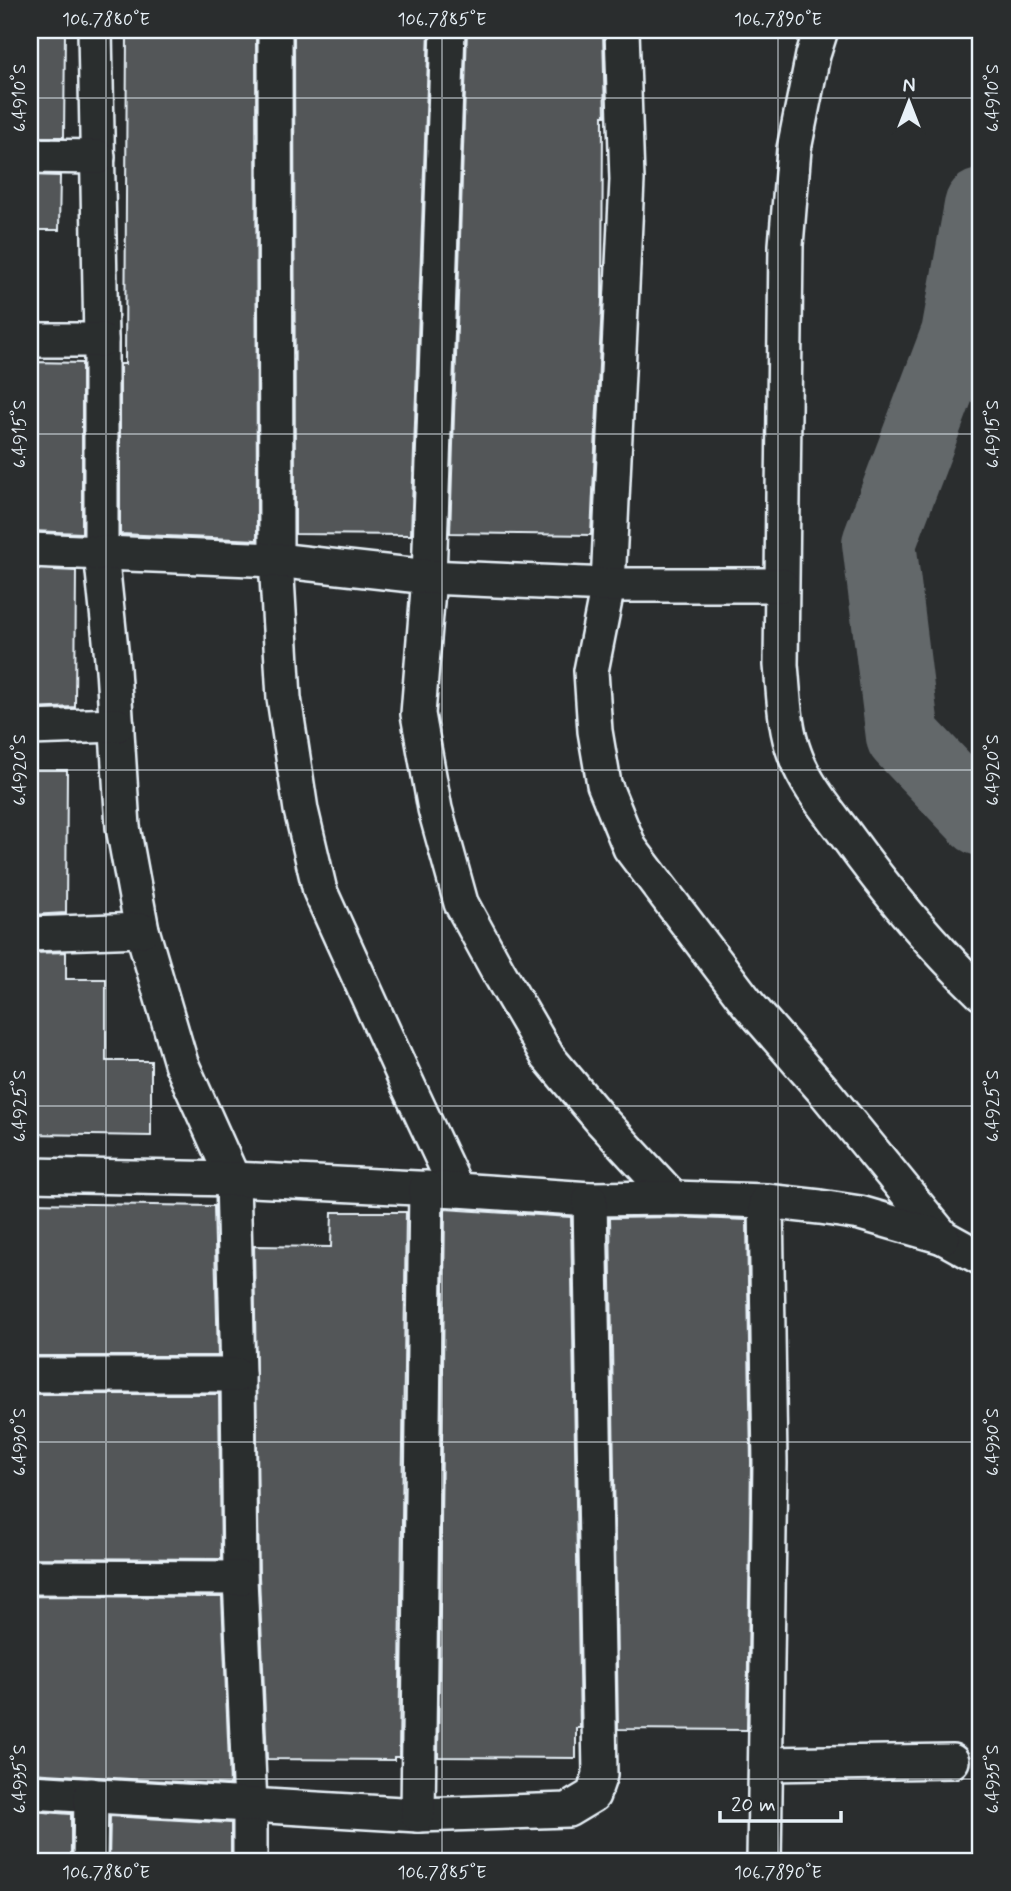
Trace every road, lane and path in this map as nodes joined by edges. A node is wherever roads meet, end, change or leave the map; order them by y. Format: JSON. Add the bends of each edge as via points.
{"nodes":[{"id":1,"x":95,"y":30,"type":"edge"},
{"id":2,"x":275,"y":30,"type":"edge"},
{"id":3,"x":448,"y":30,"type":"edge"},
{"id":4,"x":622,"y":30,"type":"edge"},
{"id":5,"x":821,"y":30,"type":"edge"},
{"id":6,"x":30,"y":156,"type":"edge"},
{"id":7,"x":98,"y":157,"type":"junction"},
{"id":8,"x":30,"y":340,"type":"edge"},
{"id":9,"x":101,"y":340,"type":"junction"},
{"id":10,"x":30,"y":550,"type":"edge"},
{"id":11,"x":101,"y":552,"type":"junction"},
{"id":12,"x":276,"y":560,"type":"junction"},
{"id":13,"x":429,"y":577,"type":"junction"},
{"id":14,"x":608,"y":585,"type":"junction"},
{"id":15,"x":781,"y":585,"type":"junction"},
{"id":16,"x":117,"y":724,"type":"junction"},
{"id":17,"x":30,"y":727,"type":"edge"},
{"id":18,"x":142,"y":930,"type":"junction"},
{"id":19,"x":30,"y":934,"type":"edge"},
{"id":20,"x":981,"y":993,"type":"edge"},
{"id":21,"x":30,"y":1175,"type":"edge"},
{"id":22,"x":233,"y":1179,"type":"junction"},
{"id":23,"x":441,"y":1189,"type":"junction"},
{"id":24,"x":673,"y":1198,"type":"junction"},
{"id":25,"x":590,"y":1199,"type":"junction"},
{"id":26,"x":766,"y":1201,"type":"junction"},
{"id":27,"x":943,"y":1237,"type":"junction"},
{"id":28,"x":981,"y":1258,"type":"edge"},
{"id":29,"x":30,"y":1375,"type":"edge"},
{"id":30,"x":238,"y":1375,"type":"junction"},
{"id":31,"x":30,"y":1577,"type":"edge"},
{"id":32,"x":240,"y":1578,"type":"junction"},
{"id":33,"x":952,"y":1761,"type":"dead end"},
{"id":34,"x":766,"y":1764,"type":"junction"},
{"id":35,"x":30,"y":1792,"type":"edge"},
{"id":36,"x":91,"y":1795,"type":"junction"},
{"id":37,"x":250,"y":1805,"type":"junction"},
{"id":38,"x":418,"y":1815,"type":"junction"},
{"id":39,"x":90,"y":1861,"type":"edge"},
{"id":40,"x":250,"y":1861,"type":"edge"},
{"id":41,"x":764,"y":1861,"type":"edge"}],
"edges":[{"from":1,"to":7,"type":"street"},
{"from":2,"to":12,"type":"street"},
{"from":3,"to":13,"type":"street"},
{"from":4,"to":14,"type":"street","via":[[627,180]]},
{"from":5,"to":15,"type":"street","via":[[794,149],[786,245]]},
{"from":6,"to":7,"type":"street"},
{"from":7,"to":9,"type":"street"},
{"from":8,"to":9,"type":"street"},
{"from":9,"to":11,"type":"street"},
{"from":10,"to":11,"type":"street"},
{"from":11,"to":12,"type":"street"},
{"from":11,"to":16,"type":"street"},
{"from":12,"to":13,"type":"street"},
{"from":12,"to":23,"type":"street","via":[[284,698],[301,810],[320,891],[406,1082]]},
{"from":13,"to":14,"type":"street"},
{"from":13,"to":24,"type":"street","via":[[418,715],[435,809],[461,903],[548,1057]]},
{"from":14,"to":15,"type":"street"},
{"from":14,"to":27,"type":"street","via":[[591,671],[595,731],[604,784],[630,848],[748,1003]]},
{"from":15,"to":20,"type":"street","via":[[781,665],[794,754],[811,788],[874,873]]},
{"from":16,"to":17,"type":"street"},
{"from":16,"to":18,"type":"street","via":[[123,827]]},
{"from":18,"to":19,"type":"street"},
{"from":18,"to":22,"type":"street","via":[[181,1063]]},
{"from":21,"to":22,"type":"street"},
{"from":22,"to":23,"type":"street"},
{"from":22,"to":30,"type":"street"},
{"from":23,"to":25,"type":"street"},
{"from":23,"to":38,"type":"street"},
{"from":24,"to":25,"type":"street"},
{"from":24,"to":26,"type":"street"},
{"from":25,"to":38,"type":"street","via":[[600,1775],[593,1795],[568,1810]]},
{"from":26,"to":27,"type":"street","via":[[860,1213]]},
{"from":26,"to":34,"type":"street","via":[[770,1463]]},
{"from":27,"to":28,"type":"street"},
{"from":29,"to":30,"type":"street"},
{"from":30,"to":32,"type":"street"},
{"from":31,"to":32,"type":"street"},
{"from":32,"to":37,"type":"street"},
{"from":33,"to":34,"type":"street"},
{"from":34,"to":41,"type":"street"},
{"from":35,"to":36,"type":"street"},
{"from":36,"to":37,"type":"street"},
{"from":36,"to":39,"type":"street"},
{"from":37,"to":38,"type":"street"},
{"from":37,"to":40,"type":"street"}]}
